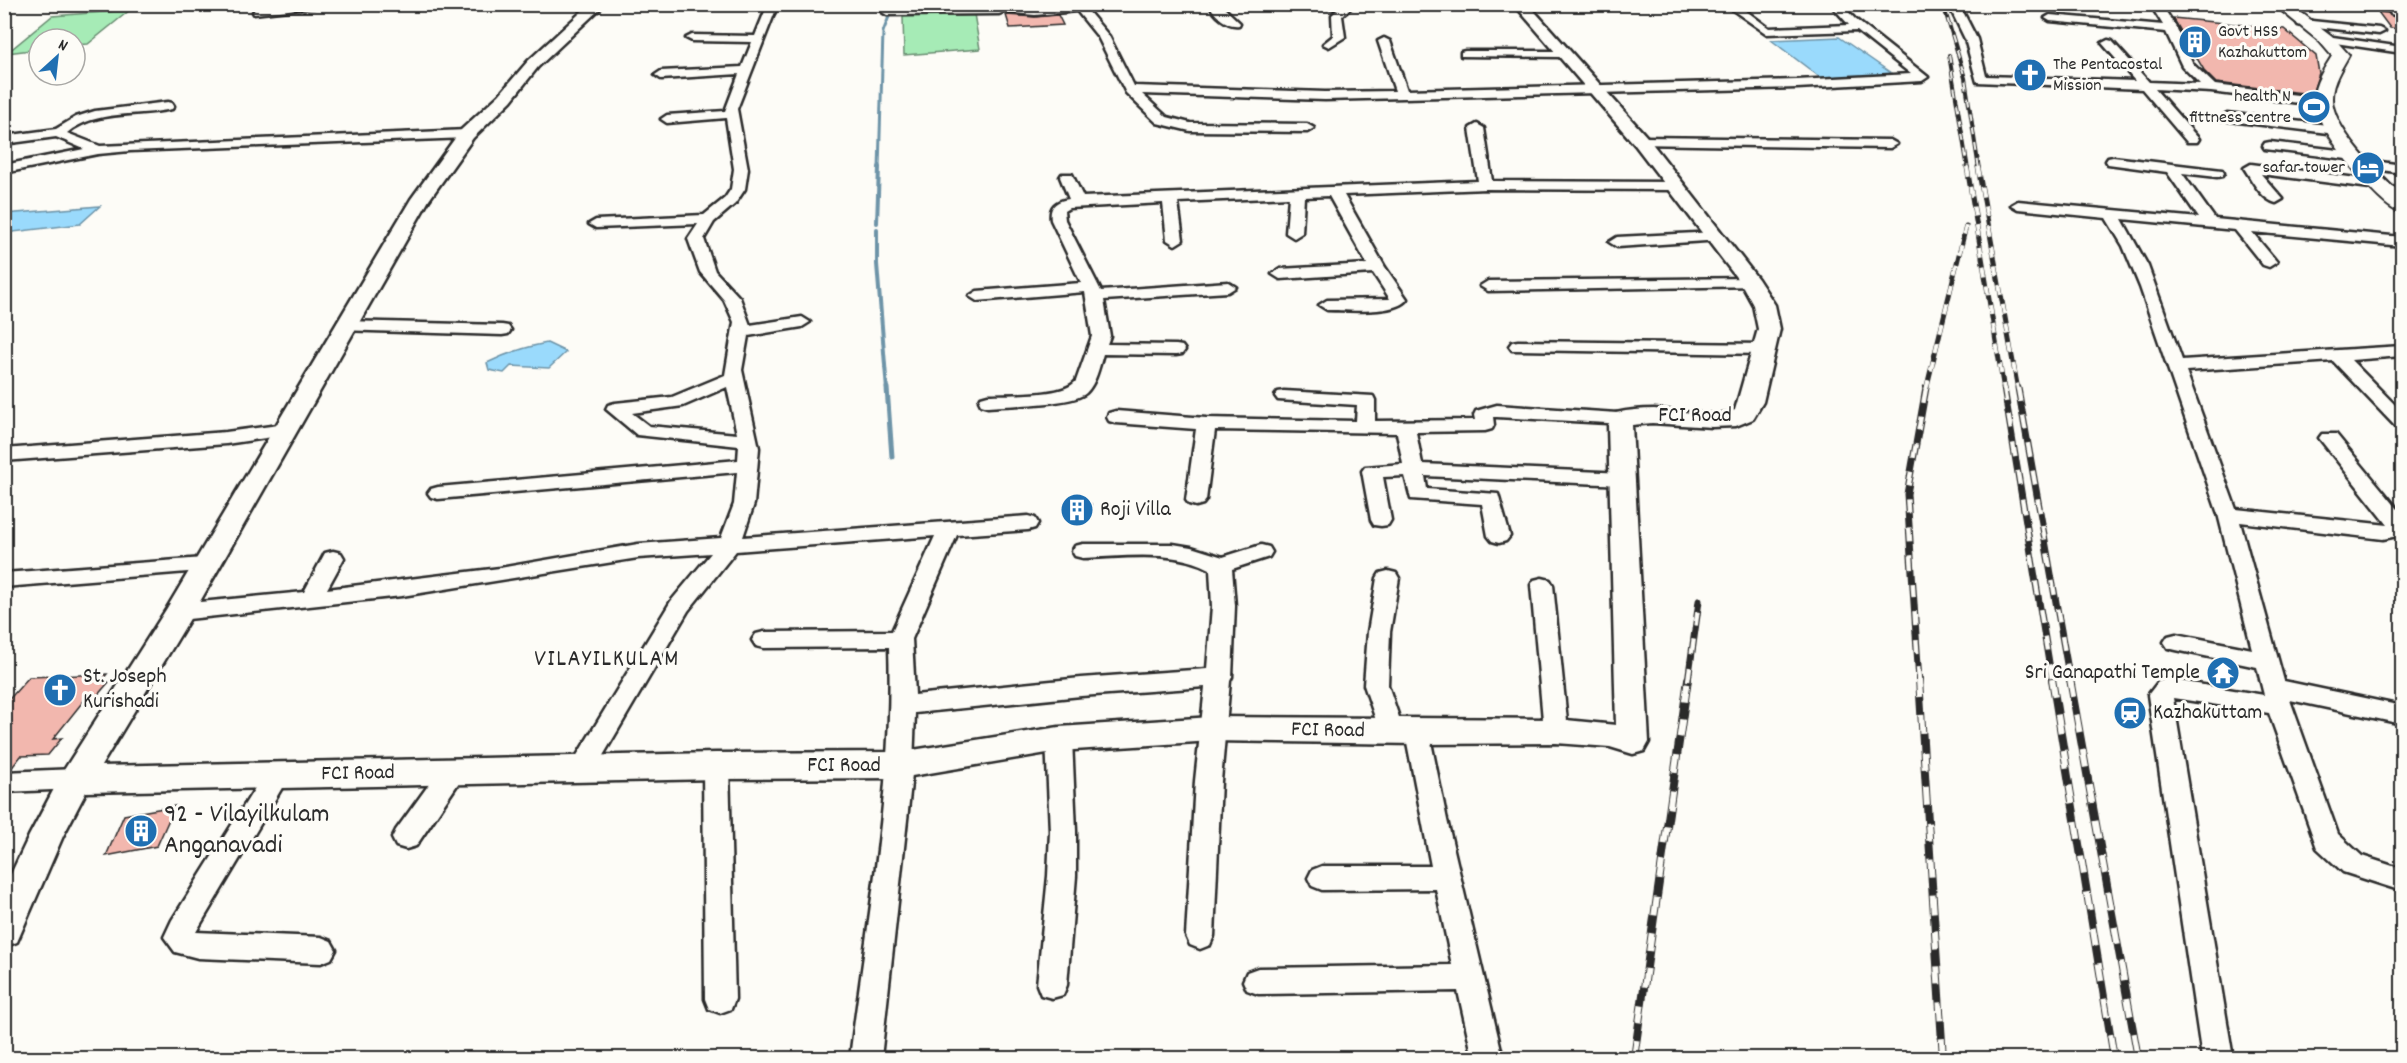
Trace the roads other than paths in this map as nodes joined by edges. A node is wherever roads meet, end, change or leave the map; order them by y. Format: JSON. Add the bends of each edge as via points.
{"nodes":[{"id":1,"x":265,"y":4,"type":"edge"},
{"id":2,"x":314,"y":4,"type":"edge"},
{"id":3,"x":599,"y":4,"type":"edge"},
{"id":4,"x":773,"y":4,"type":"edge"},
{"id":5,"x":887,"y":4,"type":"edge"},
{"id":6,"x":1214,"y":4,"type":"edge"},
{"id":7,"x":1520,"y":4,"type":"edge"},
{"id":8,"x":1729,"y":4,"type":"edge"},
{"id":9,"x":1835,"y":4,"type":"edge"},
{"id":10,"x":1953,"y":4,"type":"edge"},
{"id":11,"x":2155,"y":4,"type":"edge"},
{"id":12,"x":2280,"y":4,"type":"edge"},
{"id":13,"x":1348,"y":5,"type":"edge"},
{"id":14,"x":1077,"y":6,"type":"edge"},
{"id":15,"x":1295,"y":6,"type":"dead end"},
{"id":16,"x":996,"y":8,"type":"edge"},
{"id":17,"x":2050,"y":18,"type":"dead end"},
{"id":18,"x":1234,"y":23,"type":"dead end"},
{"id":19,"x":2302,"y":23,"type":"junction"},
{"id":20,"x":1860,"y":28,"type":"junction"},
{"id":21,"x":2171,"y":29,"type":"junction"},
{"id":22,"x":2379,"y":31,"type":"dead end"},
{"id":23,"x":692,"y":38,"type":"dead end"},
{"id":24,"x":758,"y":39,"type":"junction"},
{"id":25,"x":2326,"y":39,"type":"junction"},
{"id":26,"x":1384,"y":41,"type":"dead end"},
{"id":27,"x":2108,"y":43,"type":"dead end"},
{"id":28,"x":1329,"y":44,"type":"dead end"},
{"id":29,"x":2403,"y":50,"type":"edge"},
{"id":30,"x":1465,"y":54,"type":"dead end"},
{"id":31,"x":1563,"y":54,"type":"junction"},
{"id":32,"x":747,"y":70,"type":"junction"},
{"id":33,"x":661,"y":75,"type":"dead end"},
{"id":34,"x":2145,"y":85,"type":"junction"},
{"id":35,"x":2211,"y":88,"type":"junction"},
{"id":36,"x":1130,"y":90,"type":"junction"},
{"id":37,"x":1595,"y":90,"type":"junction"},
{"id":38,"x":1402,"y":93,"type":"junction"},
{"id":39,"x":2323,"y":102,"type":"junction"},
{"id":40,"x":168,"y":106,"type":"dead end"},
{"id":41,"x":733,"y":114,"type":"junction"},
{"id":42,"x":2227,"y":117,"type":"dead end"},
{"id":43,"x":667,"y":119,"type":"dead end"},
{"id":44,"x":1307,"y":128,"type":"dead end"},
{"id":45,"x":1477,"y":128,"type":"dead end"},
{"id":46,"x":2336,"y":130,"type":"junction"},
{"id":47,"x":60,"y":132,"type":"junction"},
{"id":48,"x":467,"y":134,"type":"junction"},
{"id":49,"x":2192,"y":139,"type":"dead end"},
{"id":50,"x":4,"y":140,"type":"edge"},
{"id":51,"x":1641,"y":141,"type":"junction"},
{"id":52,"x":1890,"y":144,"type":"dead end"},
{"id":53,"x":2270,"y":146,"type":"dead end"},
{"id":54,"x":99,"y":150,"type":"junction"},
{"id":55,"x":2358,"y":159,"type":"junction"},
{"id":56,"x":2113,"y":161,"type":"dead end"},
{"id":57,"x":2171,"y":168,"type":"junction"},
{"id":58,"x":4,"y":169,"type":"edge"},
{"id":59,"x":2403,"y":169,"type":"edge"},
{"id":60,"x":2217,"y":173,"type":"dead end"},
{"id":61,"x":1067,"y":177,"type":"dead end"},
{"id":62,"x":1486,"y":184,"type":"junction"},
{"id":63,"x":1676,"y":186,"type":"junction"},
{"id":64,"x":1334,"y":191,"type":"junction"},
{"id":65,"x":1297,"y":192,"type":"junction"},
{"id":66,"x":2392,"y":195,"type":"edge"},
{"id":67,"x":1170,"y":196,"type":"junction"},
{"id":68,"x":2276,"y":199,"type":"dead end"},
{"id":69,"x":1078,"y":202,"type":"junction"},
{"id":70,"x":2018,"y":205,"type":"dead end"},
{"id":71,"x":2111,"y":214,"type":"junction"},
{"id":72,"x":708,"y":219,"type":"junction"},
{"id":73,"x":2210,"y":223,"type":"junction"},
{"id":74,"x":596,"y":224,"type":"dead end"},
{"id":75,"x":2240,"y":226,"type":"junction"},
{"id":76,"x":1294,"y":233,"type":"dead end"},
{"id":77,"x":1716,"y":237,"type":"junction"},
{"id":78,"x":1176,"y":240,"type":"dead end"},
{"id":79,"x":2403,"y":241,"type":"edge"},
{"id":80,"x":1617,"y":242,"type":"dead end"},
{"id":81,"x":2269,"y":262,"type":"dead end"},
{"id":82,"x":1377,"y":268,"type":"junction"},
{"id":83,"x":1280,"y":274,"type":"dead end"},
{"id":84,"x":1751,"y":283,"type":"junction"},
{"id":85,"x":1488,"y":286,"type":"dead end"},
{"id":86,"x":1228,"y":287,"type":"dead end"},
{"id":87,"x":1092,"y":291,"type":"junction"},
{"id":88,"x":977,"y":296,"type":"dead end"},
{"id":89,"x":1327,"y":305,"type":"dead end"},
{"id":90,"x":802,"y":322,"type":"dead end"},
{"id":91,"x":344,"y":326,"type":"junction"},
{"id":92,"x":502,"y":330,"type":"dead end"},
{"id":93,"x":740,"y":332,"type":"junction"},
{"id":94,"x":1518,"y":346,"type":"dead end"},
{"id":95,"x":1098,"y":349,"type":"junction"},
{"id":96,"x":1765,"y":349,"type":"junction"},
{"id":97,"x":1176,"y":350,"type":"dead end"},
{"id":98,"x":2403,"y":351,"type":"edge"},
{"id":99,"x":2337,"y":355,"type":"junction"},
{"id":100,"x":2175,"y":366,"type":"junction"},
{"id":101,"x":735,"y":377,"type":"junction"},
{"id":102,"x":1284,"y":396,"type":"dead end"},
{"id":103,"x":988,"y":401,"type":"dead end"},
{"id":104,"x":1116,"y":417,"type":"dead end"},
{"id":105,"x":1625,"y":418,"type":"junction"},
{"id":106,"x":2403,"y":422,"type":"edge"},
{"id":107,"x":1206,"y":424,"type":"junction"},
{"id":108,"x":1365,"y":426,"type":"junction"},
{"id":109,"x":1406,"y":427,"type":"junction"},
{"id":110,"x":286,"y":430,"type":"junction"},
{"id":111,"x":2329,"y":438,"type":"dead end"},
{"id":112,"x":747,"y":441,"type":"junction"},
{"id":113,"x":4,"y":455,"type":"edge"},
{"id":114,"x":747,"y":465,"type":"junction"},
{"id":115,"x":1414,"y":470,"type":"junction"},
{"id":116,"x":1624,"y":479,"type":"junction"},
{"id":117,"x":438,"y":493,"type":"dead end"},
{"id":118,"x":1196,"y":500,"type":"dead end"},
{"id":119,"x":2228,"y":514,"type":"junction"},
{"id":120,"x":1382,"y":520,"type":"dead end"},
{"id":121,"x":1028,"y":523,"type":"dead end"},
{"id":122,"x":949,"y":529,"type":"junction"},
{"id":123,"x":1499,"y":536,"type":"dead end"},
{"id":124,"x":730,"y":544,"type":"junction"},
{"id":125,"x":1083,"y":551,"type":"dead end"},
{"id":126,"x":1261,"y":552,"type":"dead end"},
{"id":127,"x":333,"y":558,"type":"dead end"},
{"id":128,"x":204,"y":565,"type":"junction"},
{"id":129,"x":1221,"y":565,"type":"junction"},
{"id":130,"x":1388,"y":578,"type":"dead end"},
{"id":131,"x":4,"y":580,"type":"edge"},
{"id":132,"x":1542,"y":585,"type":"dead end"},
{"id":133,"x":311,"y":598,"type":"junction"},
{"id":134,"x":179,"y":612,"type":"junction"},
{"id":135,"x":900,"y":639,"type":"junction"},
{"id":136,"x":764,"y":640,"type":"dead end"},
{"id":137,"x":2176,"y":642,"type":"dead end"},
{"id":138,"x":2265,"y":660,"type":"junction"},
{"id":139,"x":1220,"y":677,"type":"junction"},
{"id":140,"x":2276,"y":697,"type":"junction"},
{"id":141,"x":903,"y":705,"type":"junction"},
{"id":142,"x":2403,"y":715,"type":"edge"},
{"id":143,"x":1212,"y":729,"type":"junction"},
{"id":144,"x":1556,"y":731,"type":"junction"},
{"id":145,"x":1405,"y":732,"type":"junction"},
{"id":146,"x":1059,"y":739,"type":"junction"},
{"id":147,"x":900,"y":765,"type":"junction"},
{"id":148,"x":716,"y":766,"type":"junction"},
{"id":149,"x":582,"y":769,"type":"junction"},
{"id":150,"x":452,"y":772,"type":"junction"},
{"id":151,"x":276,"y":776,"type":"junction"},
{"id":152,"x":76,"y":779,"type":"junction"},
{"id":153,"x":4,"y":782,"type":"edge"},
{"id":154,"x":406,"y":838,"type":"dead end"},
{"id":155,"x":1447,"y":877,"type":"junction"},
{"id":156,"x":1322,"y":878,"type":"dead end"},
{"id":157,"x":2403,"y":880,"type":"edge"},
{"id":158,"x":4,"y":931,"type":"edge"},
{"id":159,"x":1200,"y":936,"type":"dead end"},
{"id":160,"x":321,"y":950,"type":"dead end"},
{"id":161,"x":1470,"y":978,"type":"junction"},
{"id":162,"x":1258,"y":981,"type":"dead end"},
{"id":163,"x":1052,"y":986,"type":"dead end"},
{"id":164,"x":720,"y":999,"type":"dead end"},
{"id":165,"x":866,"y":1059,"type":"edge"},
{"id":166,"x":1488,"y":1059,"type":"edge"},
{"id":167,"x":2218,"y":1059,"type":"edge"}],
"edges":[{"from":1,"to":2,"type":"street","via":[[258,12]]},
{"from":3,"to":48,"type":"street","via":[[533,64]]},
{"from":4,"to":24,"type":"street"},
{"from":5,"to":16,"type":"street","via":[[887,12]]},
{"from":6,"to":18,"type":"street"},
{"from":7,"to":31,"type":"street","name":"FCI Road"},
{"from":8,"to":20,"type":"street","via":[[1767,31]]},
{"from":9,"to":20,"type":"street"},
{"from":10,"to":34,"type":"street","via":[[1971,39],[1981,79]]},
{"from":11,"to":21,"type":"street"},
{"from":12,"to":19,"type":"main road"},
{"from":13,"to":15,"type":"street"},
{"from":13,"to":28,"type":"street","via":[[1337,15],[1339,37]]},
{"from":14,"to":16,"type":"street","via":[[1027,11]]},
{"from":14,"to":36,"type":"street","via":[[1102,36]]},
{"from":17,"to":21,"type":"street"},
{"from":19,"to":22,"type":"street"},
{"from":19,"to":25,"type":"main road"},
{"from":20,"to":37,"type":"street","via":[[1922,77]]},
{"from":21,"to":35,"type":"street","via":[[2188,66]]},
{"from":23,"to":24,"type":"street"},
{"from":24,"to":32,"type":"street"},
{"from":25,"to":29,"type":"street"},
{"from":25,"to":39,"type":"main road","via":[[2341,55],[2326,81]]},
{"from":26,"to":38,"type":"street"},
{"from":27,"to":34,"type":"street"},
{"from":30,"to":31,"type":"street"},
{"from":31,"to":37,"type":"street","name":"FCI Road"},
{"from":32,"to":33,"type":"street"},
{"from":32,"to":41,"type":"street","via":[[731,109]]},
{"from":34,"to":35,"type":"street"},
{"from":34,"to":49,"type":"street"},
{"from":35,"to":39,"type":"street"},
{"from":36,"to":38,"type":"street","via":[[1325,96]]},
{"from":36,"to":44,"type":"street","via":[[1170,124]]},
{"from":37,"to":38,"type":"street"},
{"from":37,"to":51,"type":"street","name":"FCI Road"},
{"from":39,"to":46,"type":"main road"},
{"from":40,"to":47,"type":"street","via":[[91,117]]},
{"from":41,"to":43,"type":"street"},
{"from":41,"to":72,"type":"street","via":[[741,169],[738,189]]},
{"from":42,"to":46,"type":"street"},
{"from":45,"to":62,"type":"street"},
{"from":46,"to":55,"type":"main road"},
{"from":47,"to":50,"type":"street"},
{"from":47,"to":54,"type":"street"},
{"from":48,"to":54,"type":"street"},
{"from":48,"to":91,"type":"street","via":[[420,199]]},
{"from":51,"to":52,"type":"street"},
{"from":51,"to":63,"type":"street","name":"FCI Road"},
{"from":53,"to":55,"type":"street"},
{"from":54,"to":58,"type":"street"},
{"from":55,"to":59,"type":"street"},
{"from":55,"to":66,"type":"main road"},
{"from":56,"to":57,"type":"street"},
{"from":57,"to":60,"type":"street"},
{"from":57,"to":73,"type":"street"},
{"from":61,"to":69,"type":"street"},
{"from":62,"to":63,"type":"street"},
{"from":62,"to":64,"type":"street"},
{"from":63,"to":77,"type":"street","name":"FCI Road"},
{"from":64,"to":65,"type":"street"},
{"from":64,"to":82,"type":"street"},
{"from":65,"to":67,"type":"street"},
{"from":65,"to":76,"type":"street"},
{"from":66,"to":68,"type":"street","via":[[2261,184]]},
{"from":67,"to":69,"type":"street"},
{"from":67,"to":78,"type":"street"},
{"from":69,"to":87,"type":"street","via":[[1060,207],[1056,213]]},
{"from":70,"to":71,"type":"street"},
{"from":71,"to":73,"type":"street"},
{"from":71,"to":100,"type":"street","via":[[2134,253]]},
{"from":72,"to":74,"type":"street"},
{"from":72,"to":93,"type":"street","via":[[698,232],[697,247],[708,272],[732,298],[742,322]]},
{"from":73,"to":75,"type":"street"},
{"from":75,"to":79,"type":"street"},
{"from":75,"to":81,"type":"street"},
{"from":77,"to":80,"type":"street"},
{"from":77,"to":84,"type":"street","name":"FCI Road"},
{"from":82,"to":83,"type":"street"},
{"from":82,"to":89,"type":"street","via":[[1399,299],[1396,303]]},
{"from":84,"to":85,"type":"street"},
{"from":84,"to":96,"type":"street","name":"FCI Road","via":[[1764,305],[1768,329]]},
{"from":86,"to":87,"type":"street"},
{"from":87,"to":88,"type":"street"},
{"from":87,"to":95,"type":"street","via":[[1101,324]]},
{"from":90,"to":93,"type":"street"},
{"from":91,"to":92,"type":"street"},
{"from":91,"to":110,"type":"street"},
{"from":93,"to":101,"type":"street"},
{"from":94,"to":96,"type":"street"},
{"from":95,"to":97,"type":"street"},
{"from":95,"to":103,"type":"street","via":[[1085,382],[1074,393]]},
{"from":96,"to":105,"type":"street","name":"FCI Road","via":[[1750,402],[1745,414],[1736,419]]},
{"from":98,"to":99,"type":"street"},
{"from":99,"to":100,"type":"street"},
{"from":99,"to":106,"type":"street"},
{"from":100,"to":119,"type":"street"},
{"from":101,"to":112,"type":"street"},
{"from":101,"to":112,"type":"street","via":[[676,402],[615,409],[644,431]]},
{"from":102,"to":108,"type":"street","via":[[1366,400]]},
{"from":104,"to":107,"type":"street"},
{"from":105,"to":109,"type":"street","via":[[1497,411],[1483,415],[1485,425]]},
{"from":105,"to":116,"type":"street","name":"FCI Road","via":[[1620,425]]},
{"from":107,"to":108,"type":"street"},
{"from":107,"to":118,"type":"street"},
{"from":108,"to":109,"type":"street"},
{"from":109,"to":115,"type":"street"},
{"from":110,"to":113,"type":"street"},
{"from":110,"to":128,"type":"street"},
{"from":111,"to":119,"type":"street","via":[[2400,529],[2383,532]]},
{"from":112,"to":114,"type":"street"},
{"from":114,"to":117,"type":"street"},
{"from":114,"to":124,"type":"street","via":[[744,504]]},
{"from":115,"to":116,"type":"street"},
{"from":115,"to":120,"type":"street","via":[[1372,471]]},
{"from":115,"to":123,"type":"street","via":[[1418,495],[1491,498]]},
{"from":116,"to":144,"type":"street","name":"FCI Road","via":[[1633,742],[1610,735]]},
{"from":119,"to":138,"type":"street"},
{"from":121,"to":122,"type":"street"},
{"from":122,"to":124,"type":"street"},
{"from":122,"to":135,"type":"street"},
{"from":124,"to":133,"type":"street","via":[[638,551],[500,575]]},
{"from":124,"to":149,"type":"street","via":[[679,606]]},
{"from":125,"to":129,"type":"street","via":[[1177,552],[1210,558]]},
{"from":126,"to":129,"type":"street"},
{"from":127,"to":133,"type":"street"},
{"from":128,"to":131,"type":"street"},
{"from":128,"to":134,"type":"street"},
{"from":129,"to":139,"type":"street","via":[[1224,584]]},
{"from":130,"to":145,"type":"street","via":[[1376,685]]},
{"from":132,"to":144,"type":"street"},
{"from":133,"to":134,"type":"street"},
{"from":134,"to":152,"type":"street"},
{"from":135,"to":136,"type":"street"},
{"from":135,"to":141,"type":"street"},
{"from":137,"to":138,"type":"street"},
{"from":138,"to":140,"type":"street"},
{"from":139,"to":141,"type":"street"},
{"from":139,"to":143,"type":"street"},
{"from":140,"to":142,"type":"street"},
{"from":140,"to":157,"type":"street","via":[[2327,840],[2353,864]]},
{"from":140,"to":167,"type":"street","via":[[2167,688],[2160,695]]},
{"from":141,"to":147,"type":"street"},
{"from":143,"to":145,"type":"street","name":"FCI Road"},
{"from":143,"to":146,"type":"street","name":"FCI Road"},
{"from":143,"to":159,"type":"street"},
{"from":144,"to":145,"type":"street","name":"FCI Road"},
{"from":145,"to":155,"type":"street"},
{"from":146,"to":147,"type":"street","name":"FCI Road"},
{"from":146,"to":163,"type":"street","via":[[1062,876]]},
{"from":147,"to":148,"type":"street","name":"FCI Road"},
{"from":147,"to":165,"type":"street"},
{"from":148,"to":149,"type":"street","name":"FCI Road"},
{"from":148,"to":164,"type":"street"},
{"from":149,"to":150,"type":"street","name":"FCI Road"},
{"from":150,"to":151,"type":"street","name":"FCI Road"},
{"from":150,"to":154,"type":"street"},
{"from":151,"to":152,"type":"street","name":"FCI Road"},
{"from":151,"to":160,"type":"street","via":[[179,937],[185,943],[198,945]]},
{"from":152,"to":153,"type":"street"},
{"from":152,"to":158,"type":"street"},
{"from":155,"to":156,"type":"street"},
{"from":155,"to":161,"type":"street"},
{"from":161,"to":162,"type":"street"},
{"from":161,"to":166,"type":"street"}]}
